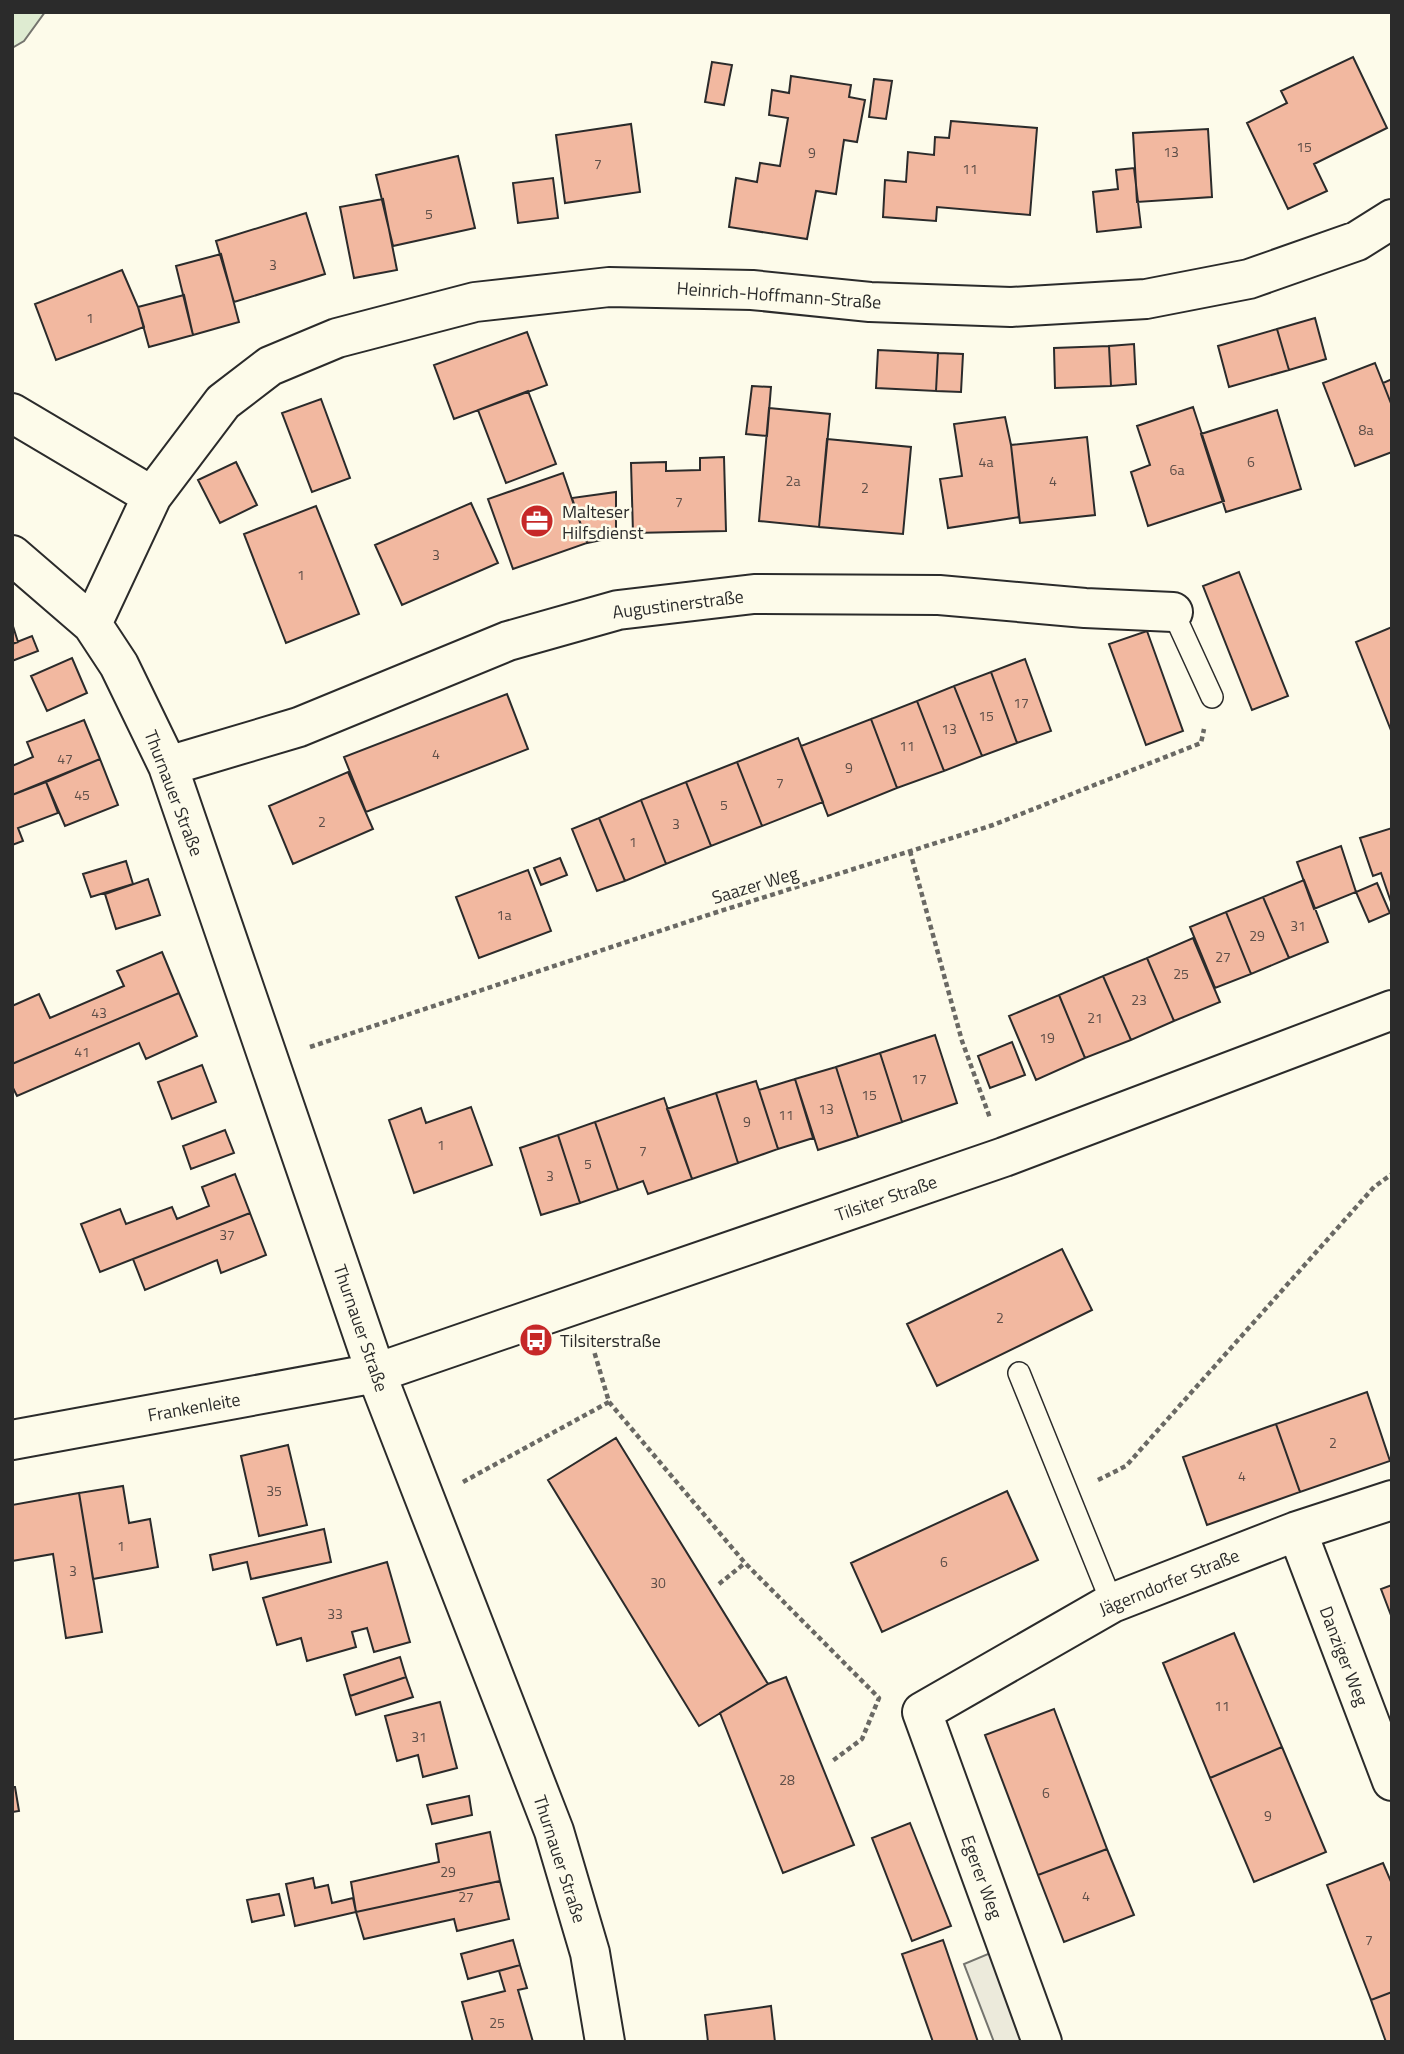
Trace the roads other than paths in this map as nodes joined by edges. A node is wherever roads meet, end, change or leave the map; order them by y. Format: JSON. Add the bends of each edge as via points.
{"nodes":[{"id":1,"x":1392,"y":219,"type":"edge"},
{"id":2,"x":12,"y":413,"type":"edge"},
{"id":3,"x":152,"y":496,"type":"junction"},
{"id":4,"x":12,"y":555,"type":"edge"},
{"id":5,"x":1173,"y":612,"type":"joint"},
{"id":6,"x":92,"y":624,"type":"junction"},
{"id":7,"x":1212,"y":697,"type":"road end"},
{"id":8,"x":167,"y":766,"type":"junction"},
{"id":9,"x":1392,"y":1010,"type":"edge"},
{"id":10,"x":376,"y":1373,"type":"junction"},
{"id":11,"x":1019,"y":1373,"type":"dead end"},
{"id":12,"x":12,"y":1440,"type":"edge"},
{"id":13,"x":1392,"y":1500,"type":"edge"},
{"id":14,"x":1297,"y":1531,"type":"junction"},
{"id":15,"x":1112,"y":1603,"type":"junction"},
{"id":16,"x":922,"y":1712,"type":"joint"},
{"id":17,"x":1392,"y":1781,"type":"edge"},
{"id":18,"x":604,"y":2042,"type":"edge"},
{"id":19,"x":1042,"y":2042,"type":"edge"}],
"edges":[{"from":1,"to":3,"type":"street","name":"Heinrich-Hoffmann-Straße","via":[[1357,241],[1249,279],[1146,299],[1012,307],[870,302],[752,290],[609,287],[475,302],[337,338],[271,366],[223,402]]},
{"from":2,"to":3,"type":"street"},
{"from":3,"to":6,"type":"street","name":"Heinrich-Hoffmann-Straße"},
{"from":4,"to":6,"type":"street","name":"Thurnauer Straße"},
{"from":5,"to":7,"type":"lane"},
{"from":5,"to":8,"type":"street","name":"Augustinerstraße","via":[[939,595],[754,594],[618,610],[508,641],[299,727]]},
{"from":6,"to":8,"type":"street","name":"Thurnauer Straße","via":[[119,665]]},
{"from":8,"to":10,"type":"street","name":"Thurnauer Straße"},
{"from":9,"to":10,"type":"street","name":"Tilsiter Straße","via":[[1004,1157]]},
{"from":10,"to":12,"type":"street","name":"Frankenleite"},
{"from":10,"to":18,"type":"street","name":"Thurnauer Straße","via":[[554,1831],[590,1953]]},
{"from":11,"to":15,"type":"lane"},
{"from":13,"to":14,"type":"street","name":"Jägerndorfer Straße"},
{"from":14,"to":15,"type":"street","name":"Jägerndorfer Straße"},
{"from":14,"to":17,"type":"street","name":"Danziger Weg"},
{"from":15,"to":16,"type":"street","name":"Jägerndorfer Straße"},
{"from":16,"to":19,"type":"street","name":"Egerer Weg"}]}
